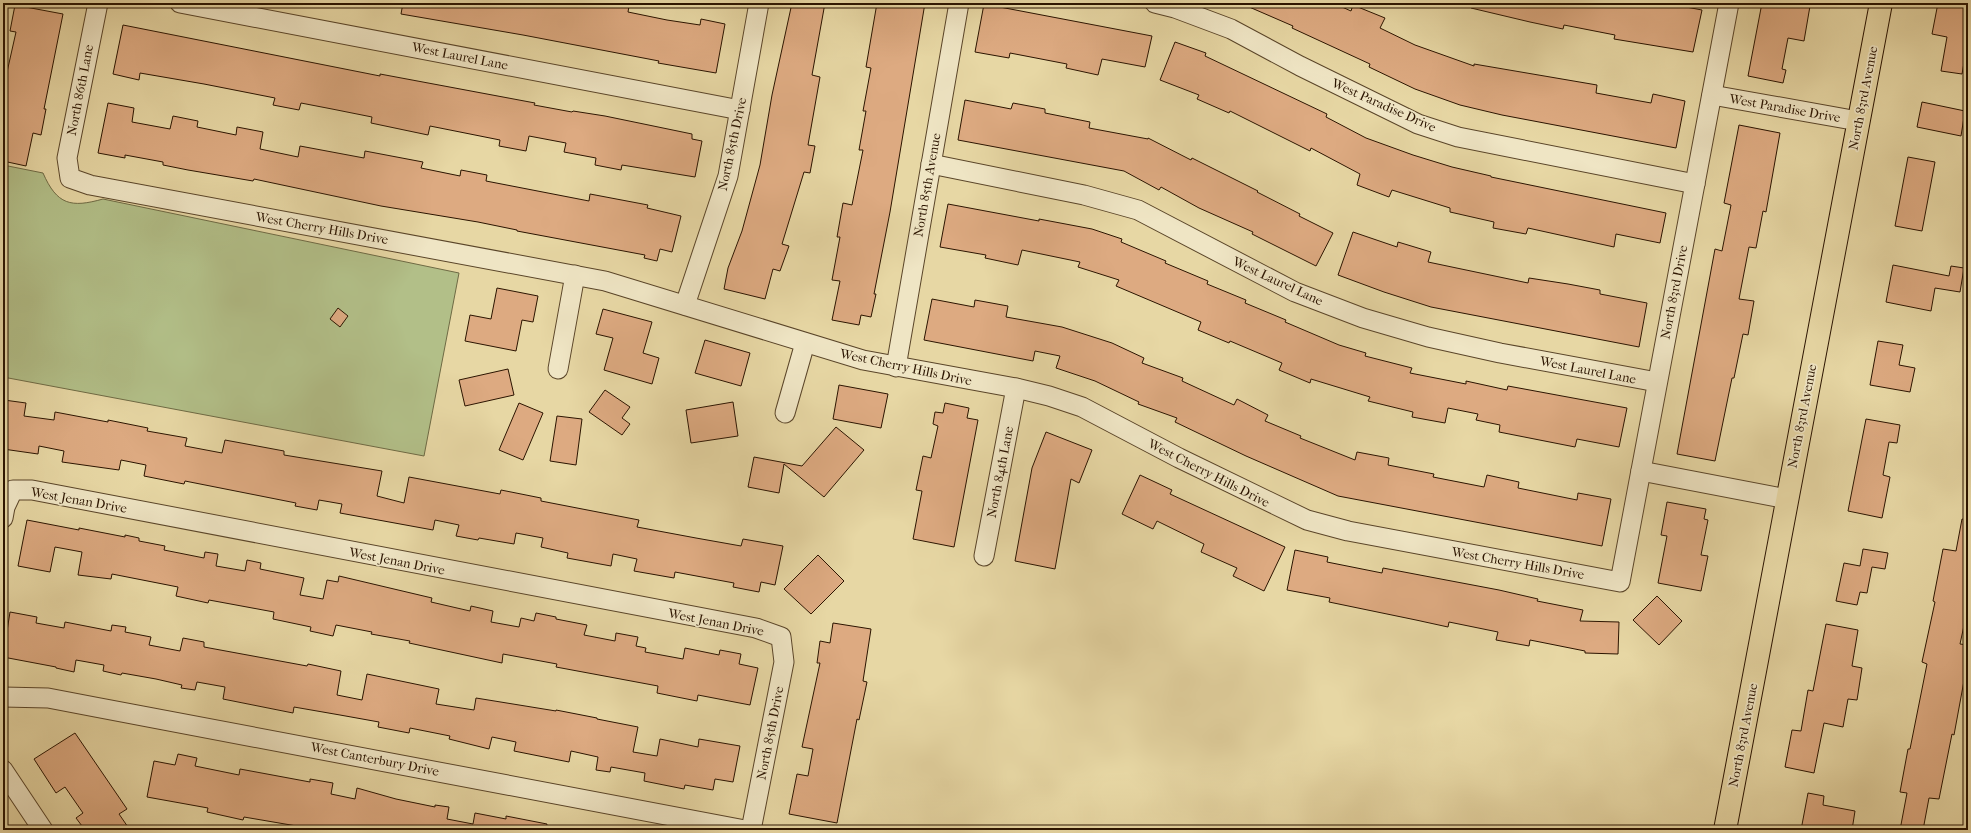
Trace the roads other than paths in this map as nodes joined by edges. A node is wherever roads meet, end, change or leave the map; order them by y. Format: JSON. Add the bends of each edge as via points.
{"nodes":[{"id":1,"x":98,"y":3,"type":"edge"},
{"id":2,"x":180,"y":3,"type":"edge"},
{"id":3,"x":759,"y":3,"type":"edge"},
{"id":4,"x":959,"y":3,"type":"edge"},
{"id":5,"x":1156,"y":3,"type":"edge"},
{"id":6,"x":1729,"y":3,"type":"edge"},
{"id":7,"x":1881,"y":3,"type":"edge"},
{"id":8,"x":1712,"y":95,"type":"junction"},
{"id":9,"x":740,"y":110,"type":"junction"},
{"id":10,"x":1858,"y":121,"type":"junction"},
{"id":11,"x":930,"y":164,"type":"junction"},
{"id":12,"x":70,"y":178,"type":"joint"},
{"id":13,"x":1695,"y":184,"type":"junction"},
{"id":14,"x":575,"y":275,"type":"junction"},
{"id":15,"x":685,"y":305,"type":"junction"},
{"id":16,"x":805,"y":344,"type":"junction"},
{"id":17,"x":896,"y":367,"type":"junction"},
{"id":18,"x":558,"y":368,"type":"dead end"},
{"id":19,"x":1657,"y":382,"type":"junction"},
{"id":20,"x":1016,"y":388,"type":"junction"},
{"id":21,"x":785,"y":413,"type":"dead end"},
{"id":22,"x":1641,"y":471,"type":"junction"},
{"id":23,"x":1787,"y":499,"type":"junction"},
{"id":24,"x":3,"y":518,"type":"edge"},
{"id":25,"x":984,"y":556,"type":"dead end"},
{"id":26,"x":1620,"y":582,"type":"joint"},
{"id":27,"x":781,"y":637,"type":"joint"},
{"id":28,"x":3,"y":697,"type":"edge"},
{"id":29,"x":3,"y":770,"type":"edge"},
{"id":30,"x":43,"y":830,"type":"edge"},
{"id":31,"x":745,"y":830,"type":"edge"},
{"id":32,"x":751,"y":830,"type":"edge"},
{"id":33,"x":1725,"y":830,"type":"edge"}],
"edges":[{"from":1,"to":12,"type":"street","name":"North 86th Lane","via":[[67,158]]},
{"from":2,"to":9,"type":"street","name":"West Laurel Lane"},
{"from":3,"to":9,"type":"street","name":"North 85th Drive"},
{"from":4,"to":11,"type":"street","name":"North 85th Avenue"},
{"from":5,"to":13,"type":"street","name":"West Paradise Drive","via":[[1231,29],[1418,124],[1472,140]]},
{"from":6,"to":8,"type":"street","name":"North 83rd Drive"},
{"from":7,"to":10,"type":"main road","name":"North 83rd Avenue"},
{"from":8,"to":10,"type":"street","name":"West Paradise Drive"},
{"from":8,"to":13,"type":"street","name":"North 83rd Drive"},
{"from":9,"to":15,"type":"street","name":"North 85th Drive","via":[[728,176]]},
{"from":10,"to":23,"type":"main road","name":"North 83rd Avenue"},
{"from":11,"to":17,"type":"street","name":"North 85th Avenue"},
{"from":11,"to":19,"type":"street","name":"West Laurel Lane","via":[[1084,195],[1138,210],[1295,292],[1363,318],[1428,337],[1500,353]]},
{"from":12,"to":14,"type":"street","name":"West Cherry Hills Drive","via":[[90,185]]},
{"from":13,"to":19,"type":"street","name":"North 83rd Drive"},
{"from":14,"to":15,"type":"street","name":"West Cherry Hills Drive","via":[[632,288]]},
{"from":14,"to":18,"type":"street"},
{"from":15,"to":16,"type":"street","name":"West Cherry Hills Drive"},
{"from":16,"to":17,"type":"street","name":"West Cherry Hills Drive"},
{"from":16,"to":21,"type":"street"},
{"from":17,"to":20,"type":"street","name":"West Cherry Hills Drive"},
{"from":19,"to":22,"type":"street","name":"North 83rd Drive"},
{"from":20,"to":25,"type":"street","name":"North 84th Lane"},
{"from":20,"to":26,"type":"street","name":"West Cherry Hills Drive","via":[[1082,407],[1179,458],[1307,520],[1348,531]]},
{"from":22,"to":23,"type":"street"},
{"from":22,"to":26,"type":"street","name":"North 83rd Drive"},
{"from":23,"to":33,"type":"main road","name":"North 83rd Avenue"},
{"from":24,"to":27,"type":"street","name":"West Jenan Drive","via":[[13,490],[32,490],[756,628]]},
{"from":27,"to":32,"type":"street","name":"North 85th Drive","via":[[784,662]]},
{"from":28,"to":31,"type":"street","name":"West Canterbury Drive","via":[[48,698]]},
{"from":29,"to":30,"type":"street"}]}
